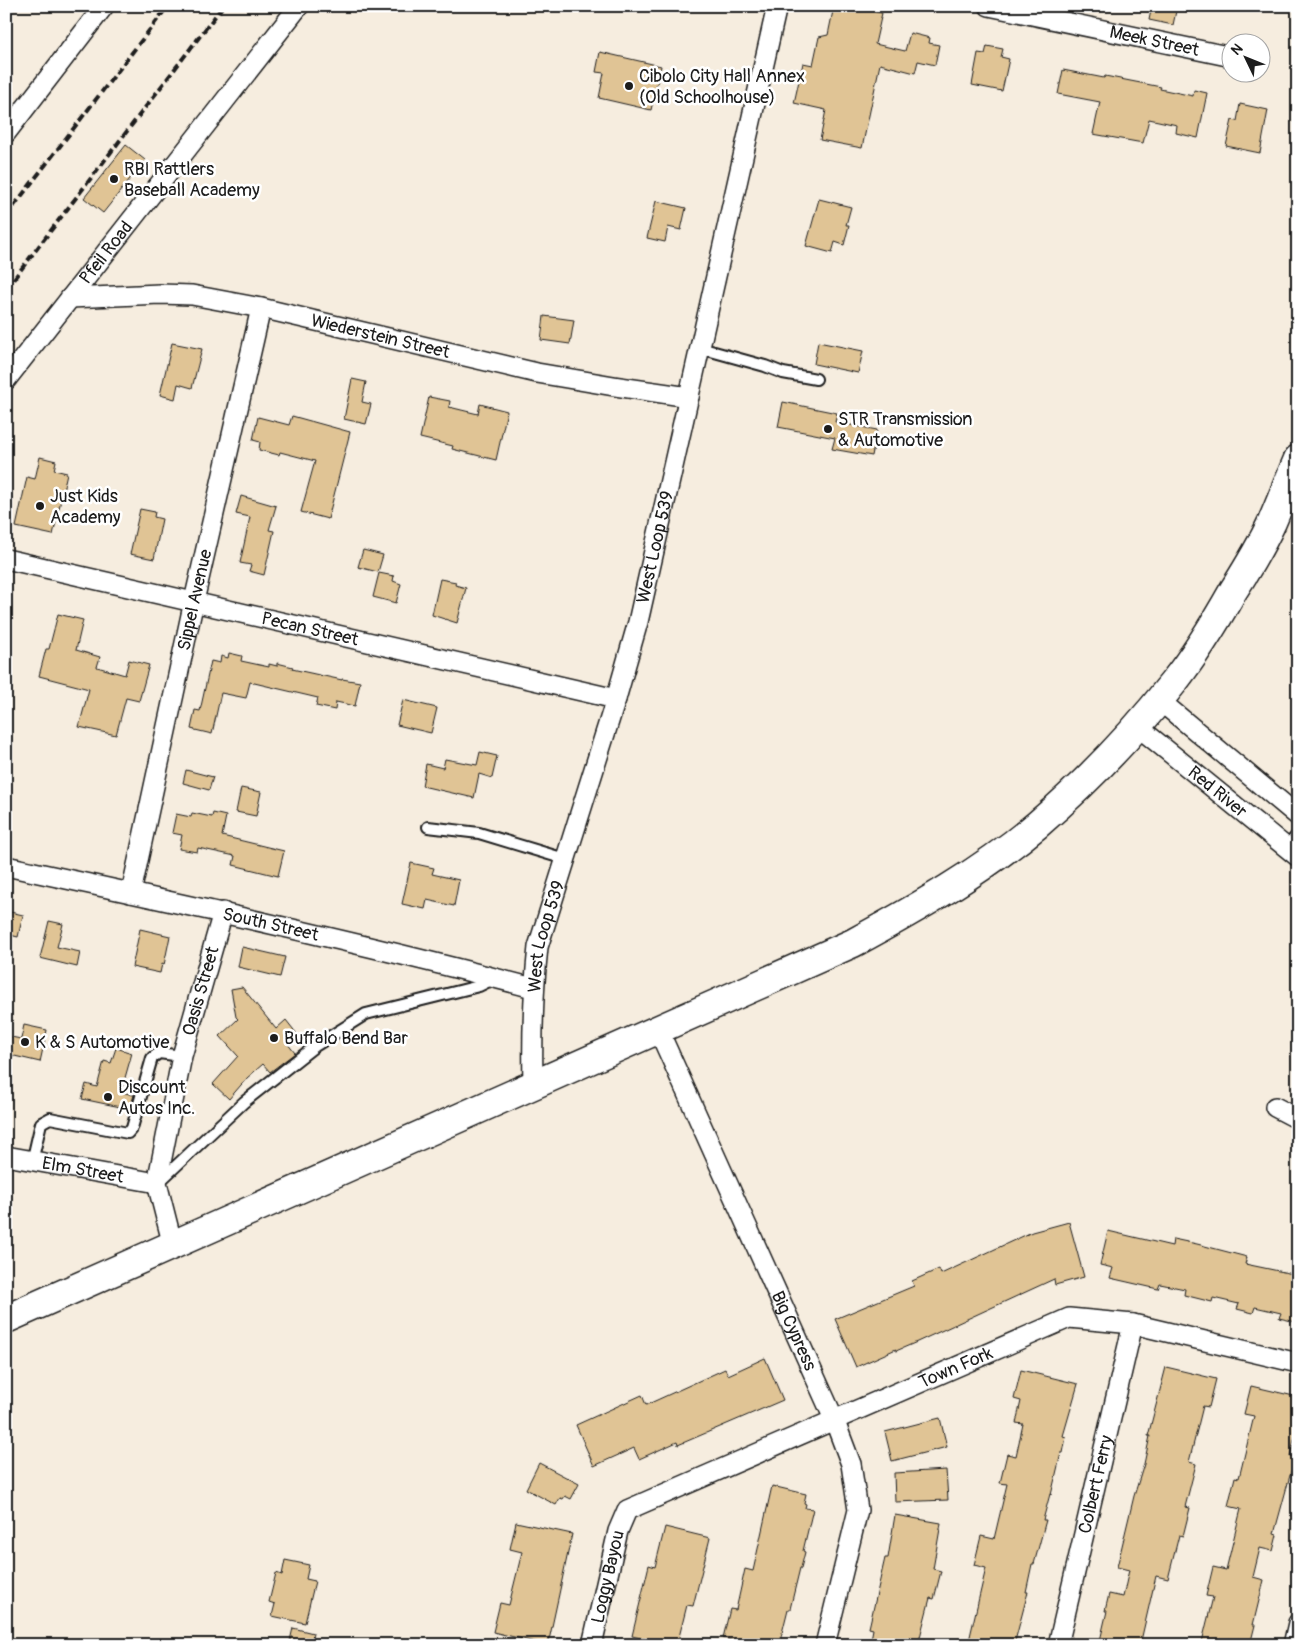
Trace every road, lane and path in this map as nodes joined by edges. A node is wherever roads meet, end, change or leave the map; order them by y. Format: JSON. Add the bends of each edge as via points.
{"nodes":[{"id":1,"x":104,"y":6,"type":"edge"},
{"id":2,"x":299,"y":6,"type":"edge"},
{"id":3,"x":777,"y":6,"type":"edge"},
{"id":4,"x":989,"y":6,"type":"edge"},
{"id":5,"x":1222,"y":55,"type":"edge"},
{"id":6,"x":6,"y":133,"type":"edge"},
{"id":7,"x":70,"y":298,"type":"junction"},
{"id":8,"x":261,"y":308,"type":"junction"},
{"id":9,"x":700,"y":348,"type":"junction"},
{"id":10,"x":816,"y":379,"type":"dead end"},
{"id":11,"x":6,"y":380,"type":"edge"},
{"id":12,"x":689,"y":397,"type":"junction"},
{"id":13,"x":1298,"y":459,"type":"edge"},
{"id":14,"x":6,"y":559,"type":"edge"},
{"id":15,"x":194,"y":601,"type":"junction"},
{"id":16,"x":616,"y":699,"type":"junction"},
{"id":17,"x":1159,"y":700,"type":"junction"},
{"id":18,"x":1137,"y":726,"type":"junction"},
{"id":19,"x":1298,"y":816,"type":"edge"},
{"id":20,"x":428,"y":827,"type":"dead end"},
{"id":21,"x":1294,"y":847,"type":"edge"},
{"id":22,"x":565,"y":859,"type":"junction"},
{"id":23,"x":6,"y":866,"type":"edge"},
{"id":24,"x":131,"y":893,"type":"junction"},
{"id":25,"x":224,"y":912,"type":"junction"},
{"id":26,"x":496,"y":978,"type":"junction"},
{"id":27,"x":533,"y":988,"type":"junction"},
{"id":28,"x":658,"y":1029,"type":"junction"},
{"id":29,"x":182,"y":1056,"type":"junction"},
{"id":30,"x":532,"y":1085,"type":"junction"},
{"id":31,"x":1275,"y":1107,"type":"dead end"},
{"id":32,"x":1298,"y":1119,"type":"edge"},
{"id":33,"x":6,"y":1156,"type":"edge"},
{"id":34,"x":32,"y":1162,"type":"junction"},
{"id":35,"x":157,"y":1183,"type":"junction"},
{"id":36,"x":173,"y":1246,"type":"junction"},
{"id":37,"x":6,"y":1319,"type":"edge"},
{"id":38,"x":1133,"y":1324,"type":"junction"},
{"id":39,"x":1298,"y":1363,"type":"edge"},
{"id":40,"x":834,"y":1419,"type":"junction"},
{"id":41,"x":627,"y":1510,"type":"joint"},
{"id":42,"x":1298,"y":1624,"type":"edge"},
{"id":43,"x":592,"y":1645,"type":"edge"},
{"id":44,"x":825,"y":1645,"type":"edge"},
{"id":45,"x":1058,"y":1645,"type":"edge"},
{"id":46,"x":1293,"y":1645,"type":"edge"}],
"edges":[{"from":1,"to":6,"type":"street"},
{"from":2,"to":7,"type":"street","name":"Pfeil Road"},
{"from":3,"to":9,"type":"street","name":"West Loop 539"},
{"from":4,"to":5,"type":"street","name":"Meek Street"},
{"from":7,"to":8,"type":"street","name":"Wiederstein Street","via":[[192,295]]},
{"from":7,"to":11,"type":"street","name":"Pfeil Road"},
{"from":8,"to":12,"type":"street","name":"Wiederstein Street","via":[[537,373]]},
{"from":8,"to":15,"type":"street","name":"Sippel Avenue"},
{"from":9,"to":10,"type":"lane","via":[[783,374]]},
{"from":9,"to":12,"type":"street","name":"West Loop 539"},
{"from":12,"to":16,"type":"street","name":"West Loop 539","via":[[638,622]]},
{"from":13,"to":17,"type":"main road","via":[[1271,523],[1245,571],[1211,629]]},
{"from":14,"to":15,"type":"street","name":"Pecan Street"},
{"from":15,"to":16,"type":"street","name":"Pecan Street"},
{"from":15,"to":24,"type":"street","name":"Sippel Avenue"},
{"from":16,"to":22,"type":"street","name":"West Loop 539"},
{"from":17,"to":18,"type":"main road"},
{"from":17,"to":19,"type":"street","name":"Red River"},
{"from":18,"to":21,"type":"street","name":"Red River"},
{"from":18,"to":28,"type":"main road","via":[[1037,825],[970,875],[853,943]]},
{"from":20,"to":22,"type":"lane","via":[[479,833]]},
{"from":22,"to":27,"type":"street","name":"West Loop 539","via":[[538,947]]},
{"from":23,"to":24,"type":"street","name":"South Street"},
{"from":24,"to":25,"type":"street","name":"South Street"},
{"from":25,"to":26,"type":"street","name":"South Street"},
{"from":25,"to":29,"type":"street","name":"Oasis Street"},
{"from":26,"to":27,"type":"street","name":"South Street"},
{"from":26,"to":35,"type":"lane","via":[[479,986],[366,1014],[315,1046],[244,1102]]},
{"from":27,"to":30,"type":"street","name":"West Loop 539"},
{"from":28,"to":30,"type":"main road"},
{"from":28,"to":40,"type":"street","name":"Big Cypress"},
{"from":29,"to":34,"type":"lane","via":[[159,1053],[152,1058],[128,1133],[50,1118],[41,1123]]},
{"from":29,"to":35,"type":"street","name":"Oasis Street"},
{"from":30,"to":36,"type":"main road"},
{"from":31,"to":32,"type":"street"},
{"from":33,"to":34,"type":"street","name":"Elm Street"},
{"from":34,"to":35,"type":"street","name":"Elm Street"},
{"from":35,"to":36,"type":"street","name":"Oasis Street"},
{"from":36,"to":37,"type":"main road"},
{"from":38,"to":39,"type":"street","name":"Town Fork"},
{"from":38,"to":40,"type":"street","name":"Town Fork","via":[[1069,1318]]},
{"from":38,"to":45,"type":"street","name":"Colbert Ferry"},
{"from":40,"to":41,"type":"street","name":"Town Fork"},
{"from":40,"to":44,"type":"street","name":"Big Cypress","via":[[851,1464],[858,1510]]},
{"from":41,"to":43,"type":"street","name":"Loggy Bayou","via":[[618,1531]]},
{"from":42,"to":46,"type":"street"}]}
